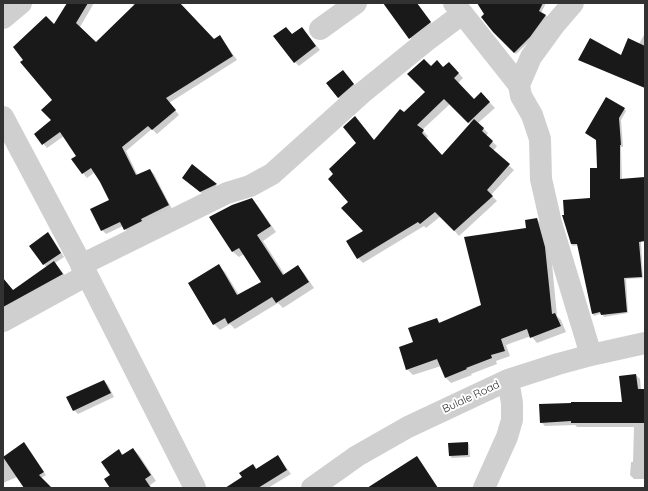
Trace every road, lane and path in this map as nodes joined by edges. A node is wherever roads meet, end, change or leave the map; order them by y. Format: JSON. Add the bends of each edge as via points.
{"nodes":[{"id":1,"x":21,"y":3,"type":"edge"},
{"id":2,"x":356,"y":3,"type":"edge"},
{"id":3,"x":573,"y":3,"type":"edge"},
{"id":4,"x":458,"y":9,"type":"edge"},
{"id":5,"x":3,"y":18,"type":"edge"},
{"id":6,"x":320,"y":29,"type":"dead end"},
{"id":7,"x":519,"y":85,"type":"junction"},
{"id":8,"x":3,"y":117,"type":"edge"},
{"id":9,"x":84,"y":270,"type":"junction"},
{"id":10,"x":3,"y":321,"type":"edge"},
{"id":11,"x":645,"y":343,"type":"edge"},
{"id":12,"x":591,"y":354,"type":"junction"},
{"id":13,"x":508,"y":380,"type":"junction"},
{"id":14,"x":195,"y":488,"type":"edge"},
{"id":15,"x":312,"y":488,"type":"edge"},
{"id":16,"x":484,"y":488,"type":"edge"}],
"edges":[{"from":1,"to":5,"type":"street"},
{"from":2,"to":6,"type":"street"},
{"from":3,"to":7,"type":"street","via":[[531,57]]},
{"from":4,"to":7,"type":"street"},
{"from":4,"to":9,"type":"street","via":[[426,41],[362,93],[272,174],[250,186],[220,197]]},
{"from":7,"to":12,"type":"street","via":[[521,96],[532,115],[540,139],[541,179],[551,223]]},
{"from":8,"to":9,"type":"street"},
{"from":9,"to":10,"type":"street"},
{"from":9,"to":14,"type":"street"},
{"from":11,"to":12,"type":"street","name":"Bulale Road"},
{"from":12,"to":13,"type":"street","name":"Bulale Road"},
{"from":13,"to":15,"type":"street","name":"Bulale Road","via":[[408,427],[357,456]]},
{"from":13,"to":16,"type":"street","via":[[512,420]]}]}
